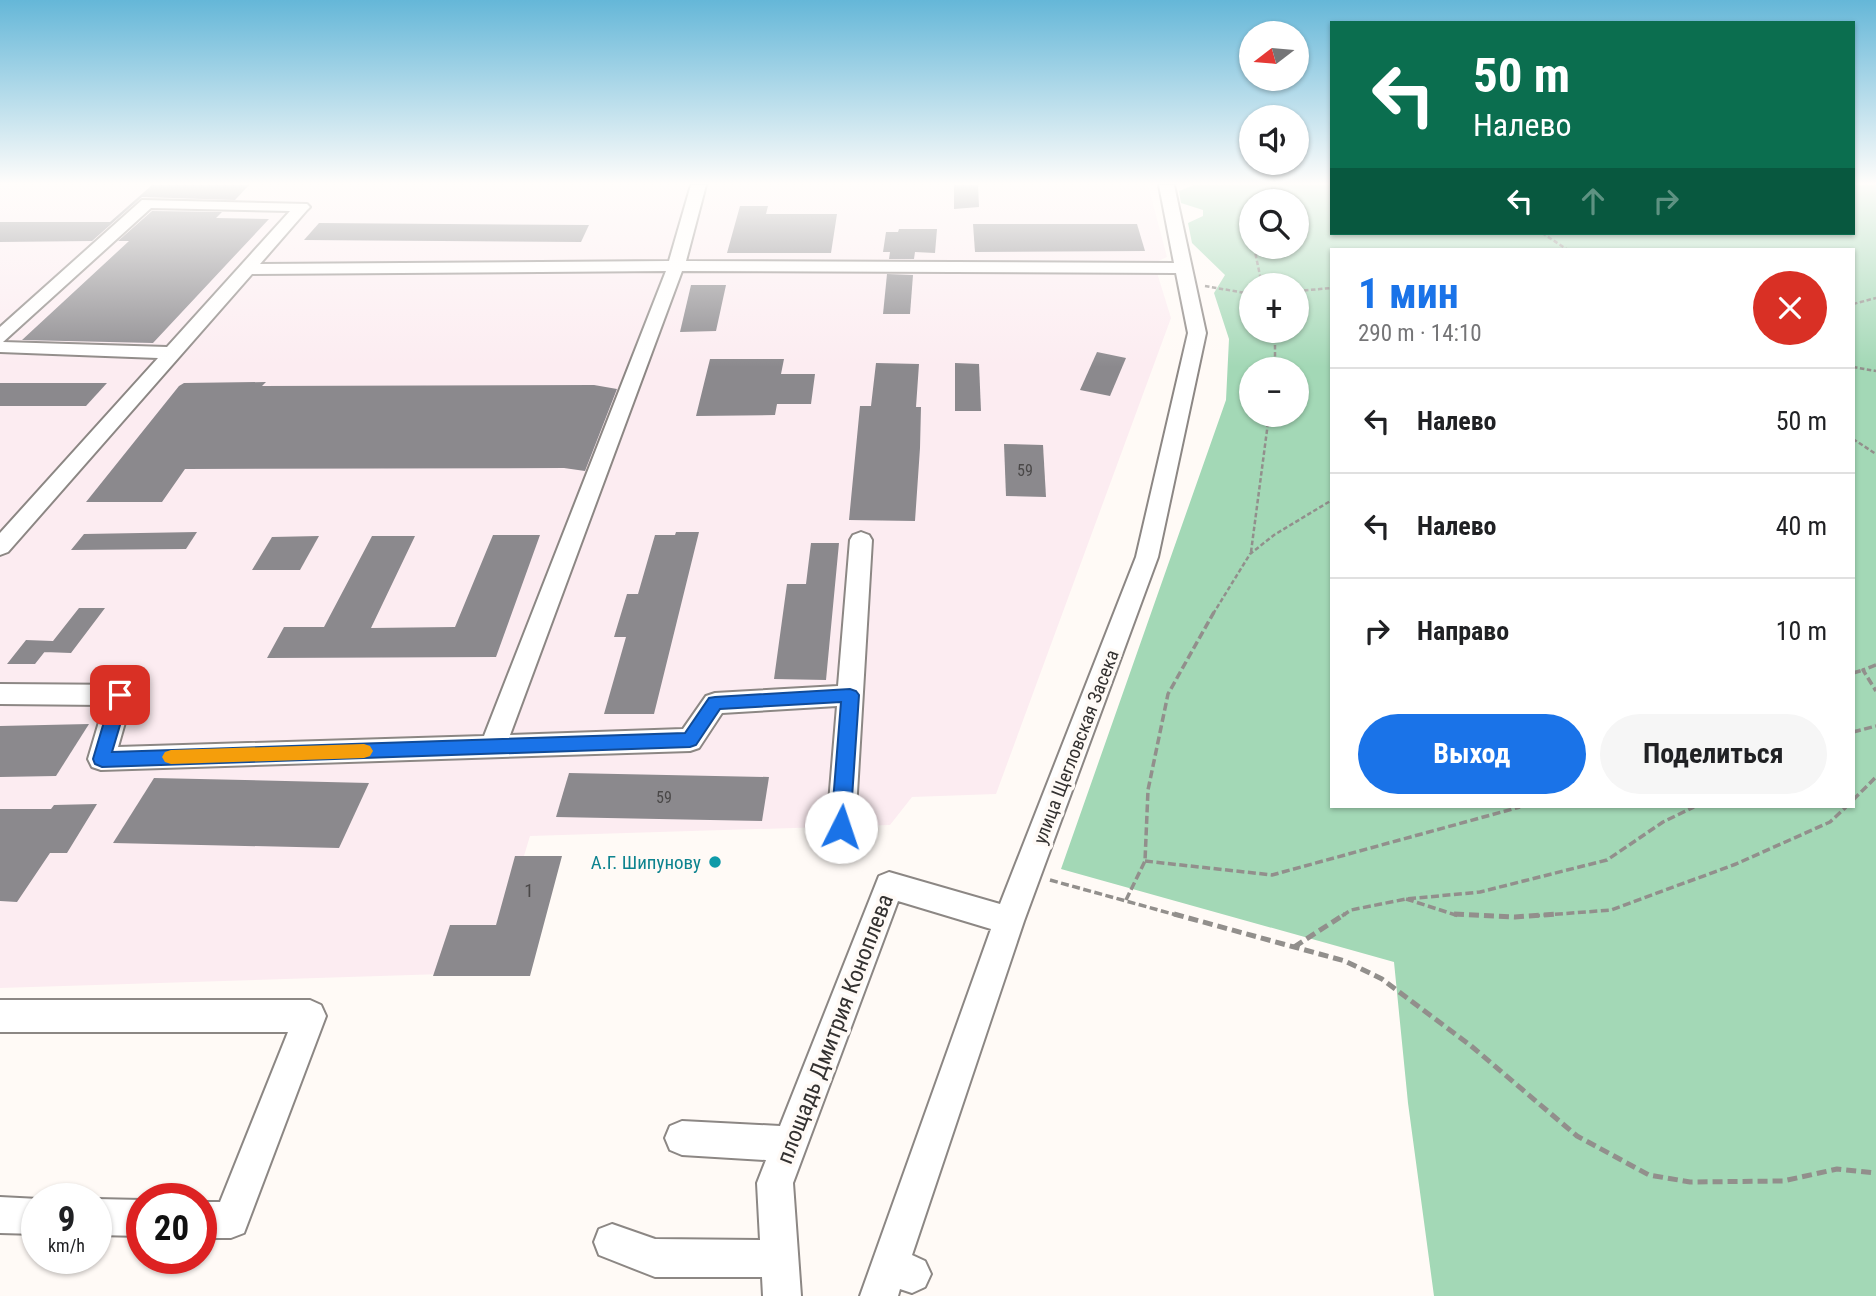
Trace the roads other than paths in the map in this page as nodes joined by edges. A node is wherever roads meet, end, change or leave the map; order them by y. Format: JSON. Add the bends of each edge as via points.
{"nodes":[{"id":1,"x":101,"y":245,"type":"edge"},
{"id":2,"x":268,"y":245,"type":"edge"},
{"id":3,"x":682,"y":245,"type":"edge"},
{"id":4,"x":1179,"y":245,"type":"edge"},
{"id":5,"x":676,"y":266,"type":"junction"},
{"id":6,"x":247,"y":269,"type":"junction"},
{"id":7,"x":1185,"y":275,"type":"junction"},
{"id":8,"x":0,"y":337,"type":"edge"},
{"id":9,"x":0,"y":347,"type":"edge"},
{"id":10,"x":172,"y":353,"type":"junction"},
{"id":11,"x":861,"y":540,"type":"dead end"},
{"id":12,"x":0,"y":547,"type":"edge"},
{"id":13,"x":0,"y":694,"type":"edge"},
{"id":14,"x":850,"y":695,"type":"junction"},
{"id":15,"x":493,"y":746,"type":"junction"},
{"id":16,"x":841,"y":827,"type":"dead end"},
{"id":17,"x":1008,"y":942,"type":"junction"},
{"id":18,"x":0,"y":1016,"type":"edge"},
{"id":19,"x":682,"y":1138,"type":"dead end"},
{"id":20,"x":790,"y":1144,"type":"junction"},
{"id":21,"x":0,"y":1215,"type":"edge"},
{"id":22,"x":21,"y":1216,"type":"edge"},
{"id":23,"x":217,"y":1220,"type":"edge"},
{"id":24,"x":612,"y":1242,"type":"dead end"},
{"id":25,"x":779,"y":1259,"type":"junction"},
{"id":26,"x":894,"y":1279,"type":"edge"},
{"id":27,"x":782,"y":1296,"type":"edge"}],
"edges":[{"from":1,"to":8,"type":"street"},
{"from":2,"to":6,"type":"street"},
{"from":3,"to":5,"type":"street"},
{"from":4,"to":7,"type":"street","name":"улица Щегловская Засека"},
{"from":5,"to":6,"type":"street"},
{"from":5,"to":7,"type":"street"},
{"from":5,"to":15,"type":"street"},
{"from":6,"to":10,"type":"street"},
{"from":7,"to":17,"type":"street","name":"улица Щегловская Засека","via":[[1197,333],[1147,557],[1027,874]]},
{"from":9,"to":10,"type":"street"},
{"from":10,"to":12,"type":"street"},
{"from":11,"to":14,"type":"street"},
{"from":13,"to":15,"type":"street","via":[[127,695],[102,759]]},
{"from":14,"to":15,"type":"street","via":[[715,703],[690,740]]},
{"from":14,"to":16,"type":"street"},
{"from":17,"to":20,"type":"street","name":"площадь Дмитрия Коноплева","via":[[889,885]]},
{"from":17,"to":26,"type":"street","name":"улица Щегловская Засека"},
{"from":18,"to":23,"type":"street","via":[[310,1016],[231,1220]]},
{"from":19,"to":20,"type":"street"},
{"from":20,"to":25,"type":"street","name":"площадь Дмитрия Коноплева","via":[[775,1183]]},
{"from":21,"to":22,"type":"street"},
{"from":24,"to":25,"type":"street","via":[[655,1258]]},
{"from":25,"to":27,"type":"street","name":"площадь Дмитрия Коноплева"}]}
